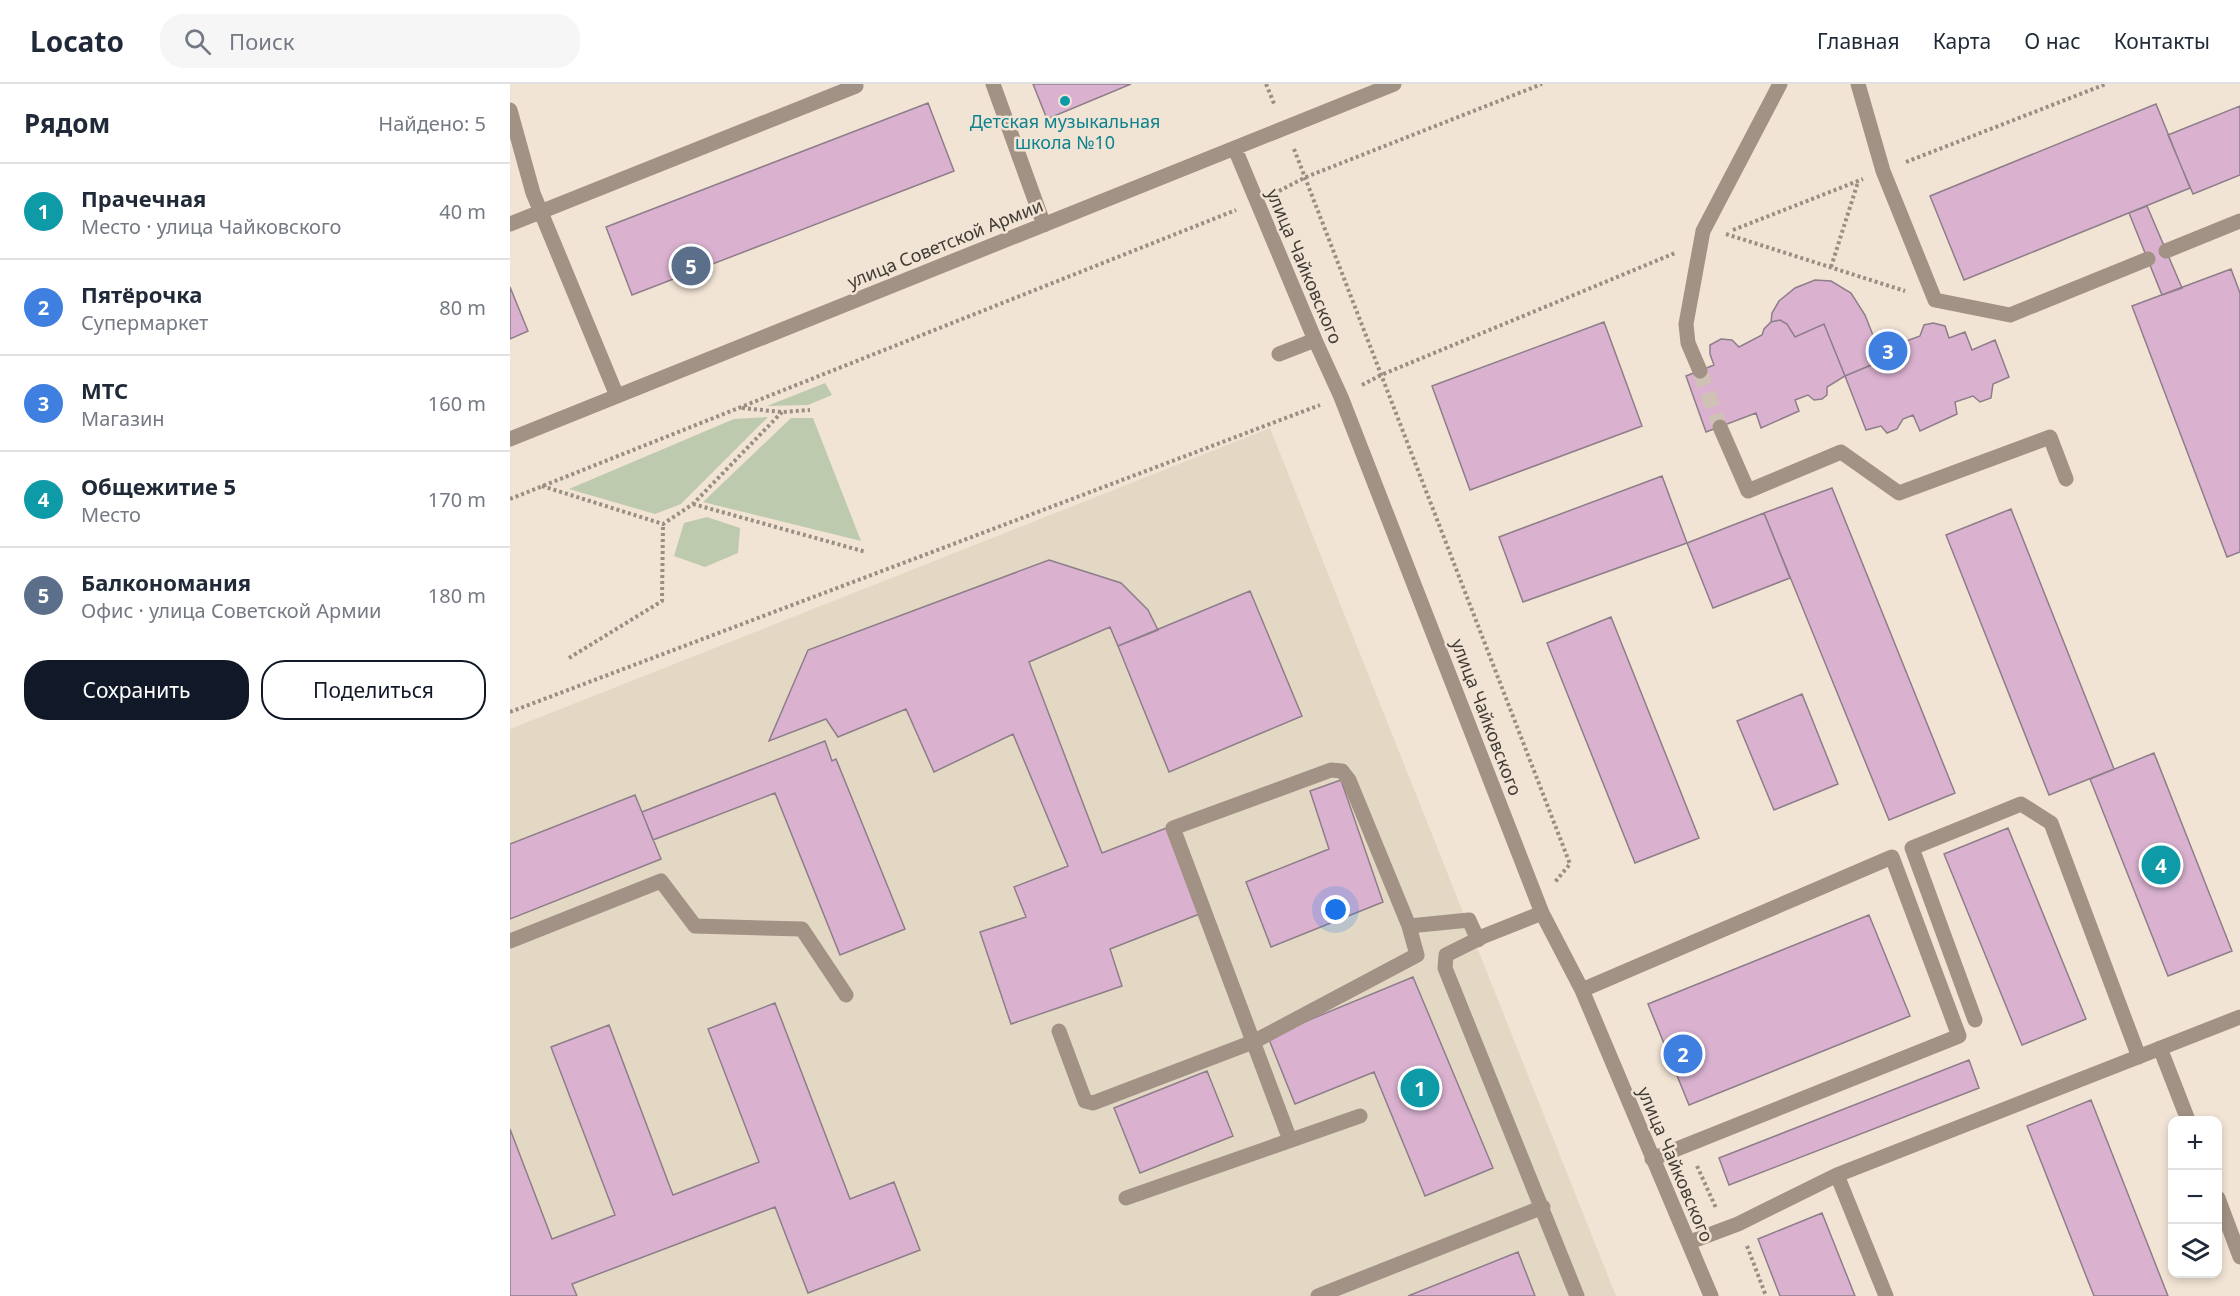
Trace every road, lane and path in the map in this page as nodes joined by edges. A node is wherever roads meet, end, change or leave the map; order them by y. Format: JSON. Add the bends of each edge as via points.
{"nodes":[{"id":1,"x":855,"y":84,"type":"edge"},
{"id":2,"x":993,"y":84,"type":"edge"},
{"id":3,"x":1266,"y":84,"type":"edge"},
{"id":4,"x":1394,"y":84,"type":"edge"},
{"id":5,"x":1542,"y":84,"type":"edge"},
{"id":6,"x":1780,"y":84,"type":"edge"},
{"id":7,"x":1858,"y":84,"type":"edge"},
{"id":8,"x":2104,"y":84,"type":"edge"},
{"id":9,"x":1367,"y":89,"type":"edge"},
{"id":10,"x":510,"y":110,"type":"edge"},
{"id":11,"x":1285,"y":128,"type":"junction"},
{"id":12,"x":1235,"y":149,"type":"junction"},
{"id":13,"x":1883,"y":171,"type":"junction"},
{"id":14,"x":1306,"y":177,"type":"junction"},
{"id":15,"x":1858,"y":181,"type":"junction"},
{"id":16,"x":1257,"y":202,"type":"junction"},
{"id":17,"x":541,"y":210,"type":"junction"},
{"id":18,"x":2240,"y":221,"type":"edge"},
{"id":19,"x":510,"y":224,"type":"edge"},
{"id":20,"x":1044,"y":225,"type":"junction"},
{"id":21,"x":1724,"y":233,"type":"junction"},
{"id":22,"x":1701,"y":242,"type":"junction"},
{"id":23,"x":2166,"y":251,"type":"dead end"},
{"id":24,"x":2148,"y":259,"type":"dead end"},
{"id":25,"x":1831,"y":267,"type":"junction"},
{"id":26,"x":1935,"y":300,"type":"junction"},
{"id":27,"x":1315,"y":340,"type":"junction"},
{"id":28,"x":1279,"y":354,"type":"dead end"},
{"id":29,"x":1700,"y":370,"type":"tunnel mouth"},
{"id":30,"x":1381,"y":375,"type":"junction"},
{"id":31,"x":617,"y":396,"type":"junction"},
{"id":32,"x":1341,"y":396,"type":"junction"},
{"id":33,"x":740,"y":408,"type":"junction"},
{"id":34,"x":810,"y":410,"type":"dead end"},
{"id":35,"x":782,"y":412,"type":"junction"},
{"id":36,"x":1720,"y":427,"type":"tunnel mouth"},
{"id":37,"x":510,"y":439,"type":"edge"},
{"id":38,"x":2066,"y":479,"type":"dead end"},
{"id":39,"x":542,"y":486,"type":"junction"},
{"id":40,"x":510,"y":498,"type":"edge"},
{"id":41,"x":693,"y":504,"type":"junction"},
{"id":42,"x":663,"y":524,"type":"junction"},
{"id":43,"x":866,"y":552,"type":"dead end"},
{"id":44,"x":568,"y":658,"type":"dead end"},
{"id":45,"x":510,"y":712,"type":"edge"},
{"id":46,"x":1558,"y":893,"type":"dead end"},
{"id":47,"x":1542,"y":913,"type":"junction"},
{"id":48,"x":1409,"y":926,"type":"junction"},
{"id":49,"x":510,"y":940,"type":"edge"},
{"id":50,"x":1478,"y":940,"type":"junction"},
{"id":51,"x":1582,"y":990,"type":"junction"},
{"id":52,"x":846,"y":995,"type":"dead end"},
{"id":53,"x":2240,"y":1017,"type":"edge"},
{"id":54,"x":1975,"y":1020,"type":"dead end"},
{"id":55,"x":1059,"y":1031,"type":"dead end"},
{"id":56,"x":1253,"y":1042,"type":"junction"},
{"id":57,"x":2160,"y":1048,"type":"junction"},
{"id":58,"x":2139,"y":1057,"type":"junction"},
{"id":59,"x":1360,"y":1116,"type":"dead end"},
{"id":60,"x":2186,"y":1116,"type":"edge"},
{"id":61,"x":1290,"y":1140,"type":"junction"},
{"id":62,"x":1687,"y":1145,"type":"junction"},
{"id":63,"x":1652,"y":1159,"type":"junction"},
{"id":64,"x":1837,"y":1175,"type":"junction"},
{"id":65,"x":1126,"y":1198,"type":"dead end"},
{"id":66,"x":1543,"y":1207,"type":"junction"},
{"id":67,"x":2222,"y":1211,"type":"edge"},
{"id":68,"x":1738,"y":1224,"type":"junction"},
{"id":69,"x":1690,"y":1242,"type":"junction"},
{"id":70,"x":2240,"y":1257,"type":"edge"},
{"id":71,"x":1318,"y":1296,"type":"edge"},
{"id":72,"x":1577,"y":1296,"type":"edge"},
{"id":73,"x":1711,"y":1296,"type":"edge"},
{"id":74,"x":1766,"y":1296,"type":"edge"},
{"id":75,"x":1886,"y":1296,"type":"edge"}],
"edges":[{"from":1,"to":17,"type":"street"},
{"from":2,"to":20,"type":"street"},
{"from":3,"to":11,"type":"path"},
{"from":4,"to":9,"type":"street","name":"улица Советской Армии"},
{"from":5,"to":14,"type":"path"},
{"from":6,"to":22,"type":"street","via":[[1703,231]]},
{"from":7,"to":13,"type":"street"},
{"from":8,"to":13,"type":"path"},
{"from":9,"to":11,"type":"street","name":"улица Советской Армии"},
{"from":10,"to":17,"type":"street"},
{"from":11,"to":12,"type":"street","name":"улица Советской Армии"},
{"from":11,"to":14,"type":"path"},
{"from":12,"to":16,"type":"street","name":"улица Чайковского"},
{"from":12,"to":20,"type":"street","name":"улица Советской Армии"},
{"from":13,"to":15,"type":"path"},
{"from":13,"to":26,"type":"street"},
{"from":14,"to":16,"type":"path"},
{"from":14,"to":30,"type":"path"},
{"from":15,"to":21,"type":"path"},
{"from":15,"to":25,"type":"path"},
{"from":16,"to":27,"type":"street","name":"улица Чайковского"},
{"from":16,"to":33,"type":"path"},
{"from":17,"to":19,"type":"street"},
{"from":17,"to":31,"type":"street"},
{"from":18,"to":23,"type":"street"},
{"from":20,"to":31,"type":"street","name":"улица Советской Армии"},
{"from":21,"to":22,"type":"path"},
{"from":21,"to":25,"type":"path"},
{"from":22,"to":29,"type":"street","via":[[1686,324],[1688,343]]},
{"from":22,"to":30,"type":"path"},
{"from":24,"to":26,"type":"street","via":[[2010,315]]},
{"from":25,"to":26,"type":"path"},
{"from":27,"to":28,"type":"street"},
{"from":27,"to":32,"type":"street","name":"улица Чайковского"},
{"from":30,"to":32,"type":"path"},
{"from":30,"to":46,"type":"path","via":[[1570,864],[1554,883]]},
{"from":31,"to":37,"type":"street","name":"улица Советской Армии"},
{"from":32,"to":45,"type":"path"},
{"from":32,"to":47,"type":"street","name":"улица Чайковского"},
{"from":33,"to":35,"type":"path"},
{"from":33,"to":39,"type":"path"},
{"from":34,"to":35,"type":"path"},
{"from":35,"to":41,"type":"path"},
{"from":36,"to":38,"type":"street","via":[[1748,490],[1841,452],[1899,493],[2050,437]]},
{"from":39,"to":40,"type":"path"},
{"from":39,"to":42,"type":"path"},
{"from":41,"to":42,"type":"path"},
{"from":41,"to":43,"type":"path"},
{"from":42,"to":44,"type":"path","via":[[662,601]]},
{"from":47,"to":50,"type":"street"},
{"from":47,"to":51,"type":"street","name":"улица Чайковского"},
{"from":48,"to":50,"type":"street","via":[[1469,920]]},
{"from":48,"to":56,"type":"street","via":[[1417,955]]},
{"from":48,"to":56,"type":"street","via":[[1342,771],[1331,770],[1173,828]]},
{"from":49,"to":52,"type":"street","via":[[661,881],[695,926],[802,929]]},
{"from":50,"to":66,"type":"street","via":[[1446,955],[1445,968]]},
{"from":51,"to":62,"type":"street","via":[[1892,856],[1959,1036]]},
{"from":51,"to":63,"type":"street","name":"улица Чайковского"},
{"from":53,"to":57,"type":"street"},
{"from":54,"to":58,"type":"street","via":[[1912,848],[2021,804],[2051,824]]},
{"from":55,"to":56,"type":"street","via":[[1085,1101],[1094,1103]]},
{"from":56,"to":61,"type":"street"},
{"from":57,"to":58,"type":"street"},
{"from":57,"to":60,"type":"street"},
{"from":58,"to":64,"type":"street"},
{"from":59,"to":61,"type":"street"},
{"from":61,"to":65,"type":"street"},
{"from":62,"to":63,"type":"street"},
{"from":62,"to":68,"type":"path","via":[[1721,1217]]},
{"from":63,"to":69,"type":"street","name":"улица Чайковского"},
{"from":64,"to":68,"type":"street"},
{"from":64,"to":75,"type":"street"},
{"from":66,"to":71,"type":"street"},
{"from":66,"to":72,"type":"street"},
{"from":67,"to":70,"type":"street"},
{"from":68,"to":69,"type":"street"},
{"from":68,"to":74,"type":"path"},
{"from":69,"to":73,"type":"street","name":"улица Чайковского"}]}
